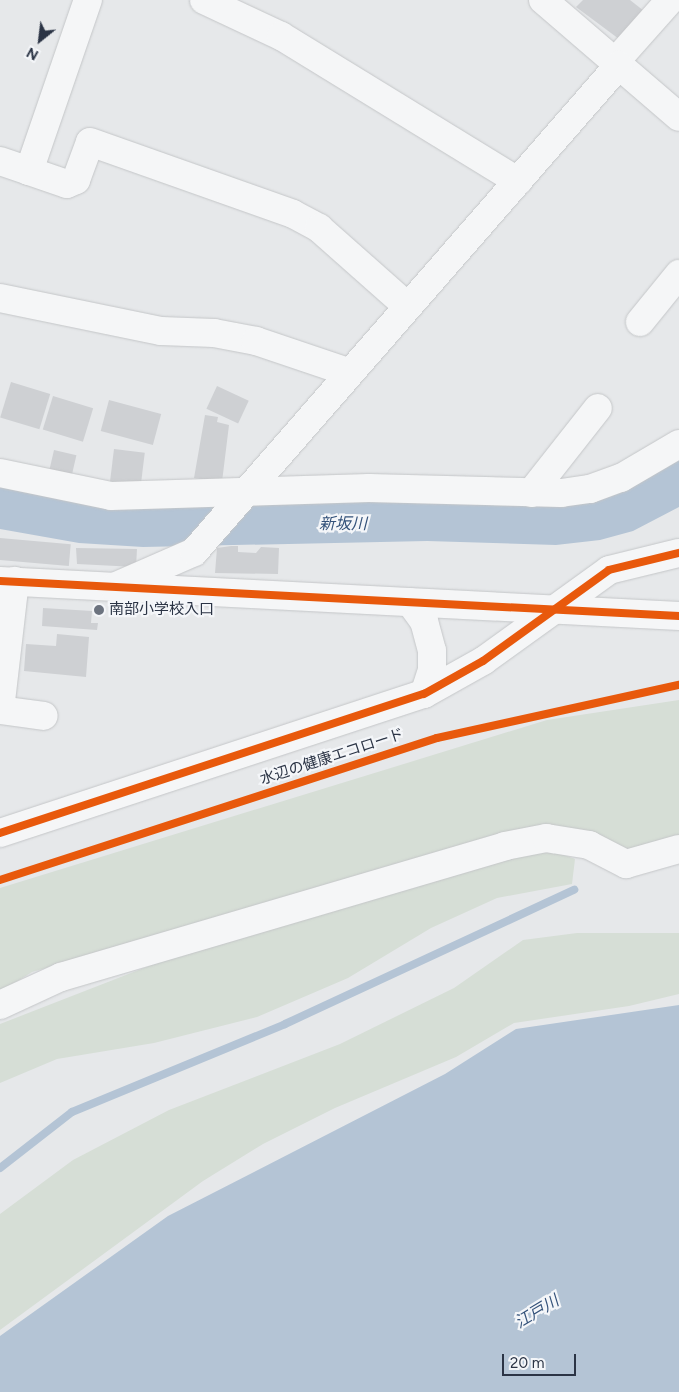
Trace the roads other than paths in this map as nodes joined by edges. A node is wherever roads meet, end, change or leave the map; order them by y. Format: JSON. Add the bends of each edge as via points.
{"nodes":[{"id":1,"x":88,"y":0,"type":"edge"},
{"id":2,"x":204,"y":0,"type":"edge"},
{"id":3,"x":543,"y":0,"type":"edge"},
{"id":4,"x":670,"y":0,"type":"edge"},
{"id":5,"x":617,"y":64,"type":"junction"},
{"id":6,"x":679,"y":117,"type":"edge"},
{"id":7,"x":0,"y":161,"type":"edge"},
{"id":8,"x":29,"y":172,"type":"junction"},
{"id":9,"x":518,"y":181,"type":"junction"},
{"id":10,"x":679,"y":274,"type":"edge"},
{"id":11,"x":0,"y":298,"type":"edge"},
{"id":12,"x":406,"y":305,"type":"junction"},
{"id":13,"x":640,"y":322,"type":"dead end"},
{"id":14,"x":348,"y":372,"type":"junction"},
{"id":15,"x":598,"y":408,"type":"dead end"},
{"id":16,"x":679,"y":444,"type":"edge"},
{"id":17,"x":11,"y":476,"type":"edge"},
{"id":18,"x":246,"y":491,"type":"junction"},
{"id":19,"x":531,"y":493,"type":"junction"},
{"id":20,"x":679,"y":553,"type":"edge"},
{"id":21,"x":8,"y":581,"type":"edge"},
{"id":22,"x":114,"y":586,"type":"junction"},
{"id":23,"x":410,"y":602,"type":"junction"},
{"id":24,"x":552,"y":610,"type":"junction"},
{"id":25,"x":679,"y":616,"type":"edge"},
{"id":26,"x":424,"y":694,"type":"junction"},
{"id":27,"x":0,"y":710,"type":"edge"},
{"id":28,"x":44,"y":716,"type":"dead end"},
{"id":29,"x":0,"y":833,"type":"edge"},
{"id":30,"x":679,"y":849,"type":"edge"},
{"id":31,"x":0,"y":1005,"type":"edge"}],
"edges":[{"from":1,"to":8,"type":"street"},
{"from":2,"to":9,"type":"street","via":[[281,36]]},
{"from":3,"to":5,"type":"street"},
{"from":4,"to":5,"type":"street"},
{"from":5,"to":6,"type":"street"},
{"from":5,"to":9,"type":"street"},
{"from":7,"to":8,"type":"street"},
{"from":8,"to":12,"type":"street","via":[[67,184],[76,180],[90,142],[293,214],[319,228]]},
{"from":9,"to":12,"type":"street"},
{"from":10,"to":13,"type":"street"},
{"from":11,"to":14,"type":"street","via":[[161,331],[214,333],[256,341]]},
{"from":12,"to":14,"type":"street"},
{"from":14,"to":18,"type":"street"},
{"from":15,"to":19,"type":"street"},
{"from":16,"to":19,"type":"street","via":[[621,478],[590,489]]},
{"from":17,"to":18,"type":"street","via":[[111,496]]},
{"from":18,"to":19,"type":"street","via":[[369,488]]},
{"from":18,"to":22,"type":"street","via":[[194,552]]},
{"from":20,"to":24,"type":"street","via":[[609,570]]},
{"from":21,"to":22,"type":"street"},
{"from":21,"to":27,"type":"street"},
{"from":22,"to":23,"type":"street"},
{"from":23,"to":24,"type":"street"},
{"from":23,"to":26,"type":"street","via":[[424,621],[432,651],[432,670]]},
{"from":24,"to":25,"type":"street"},
{"from":24,"to":26,"type":"street","via":[[452,682]]},
{"from":26,"to":29,"type":"street"},
{"from":27,"to":28,"type":"street"},
{"from":30,"to":31,"type":"street","via":[[626,864],[589,845],[546,838],[505,846],[60,977]]}]}
